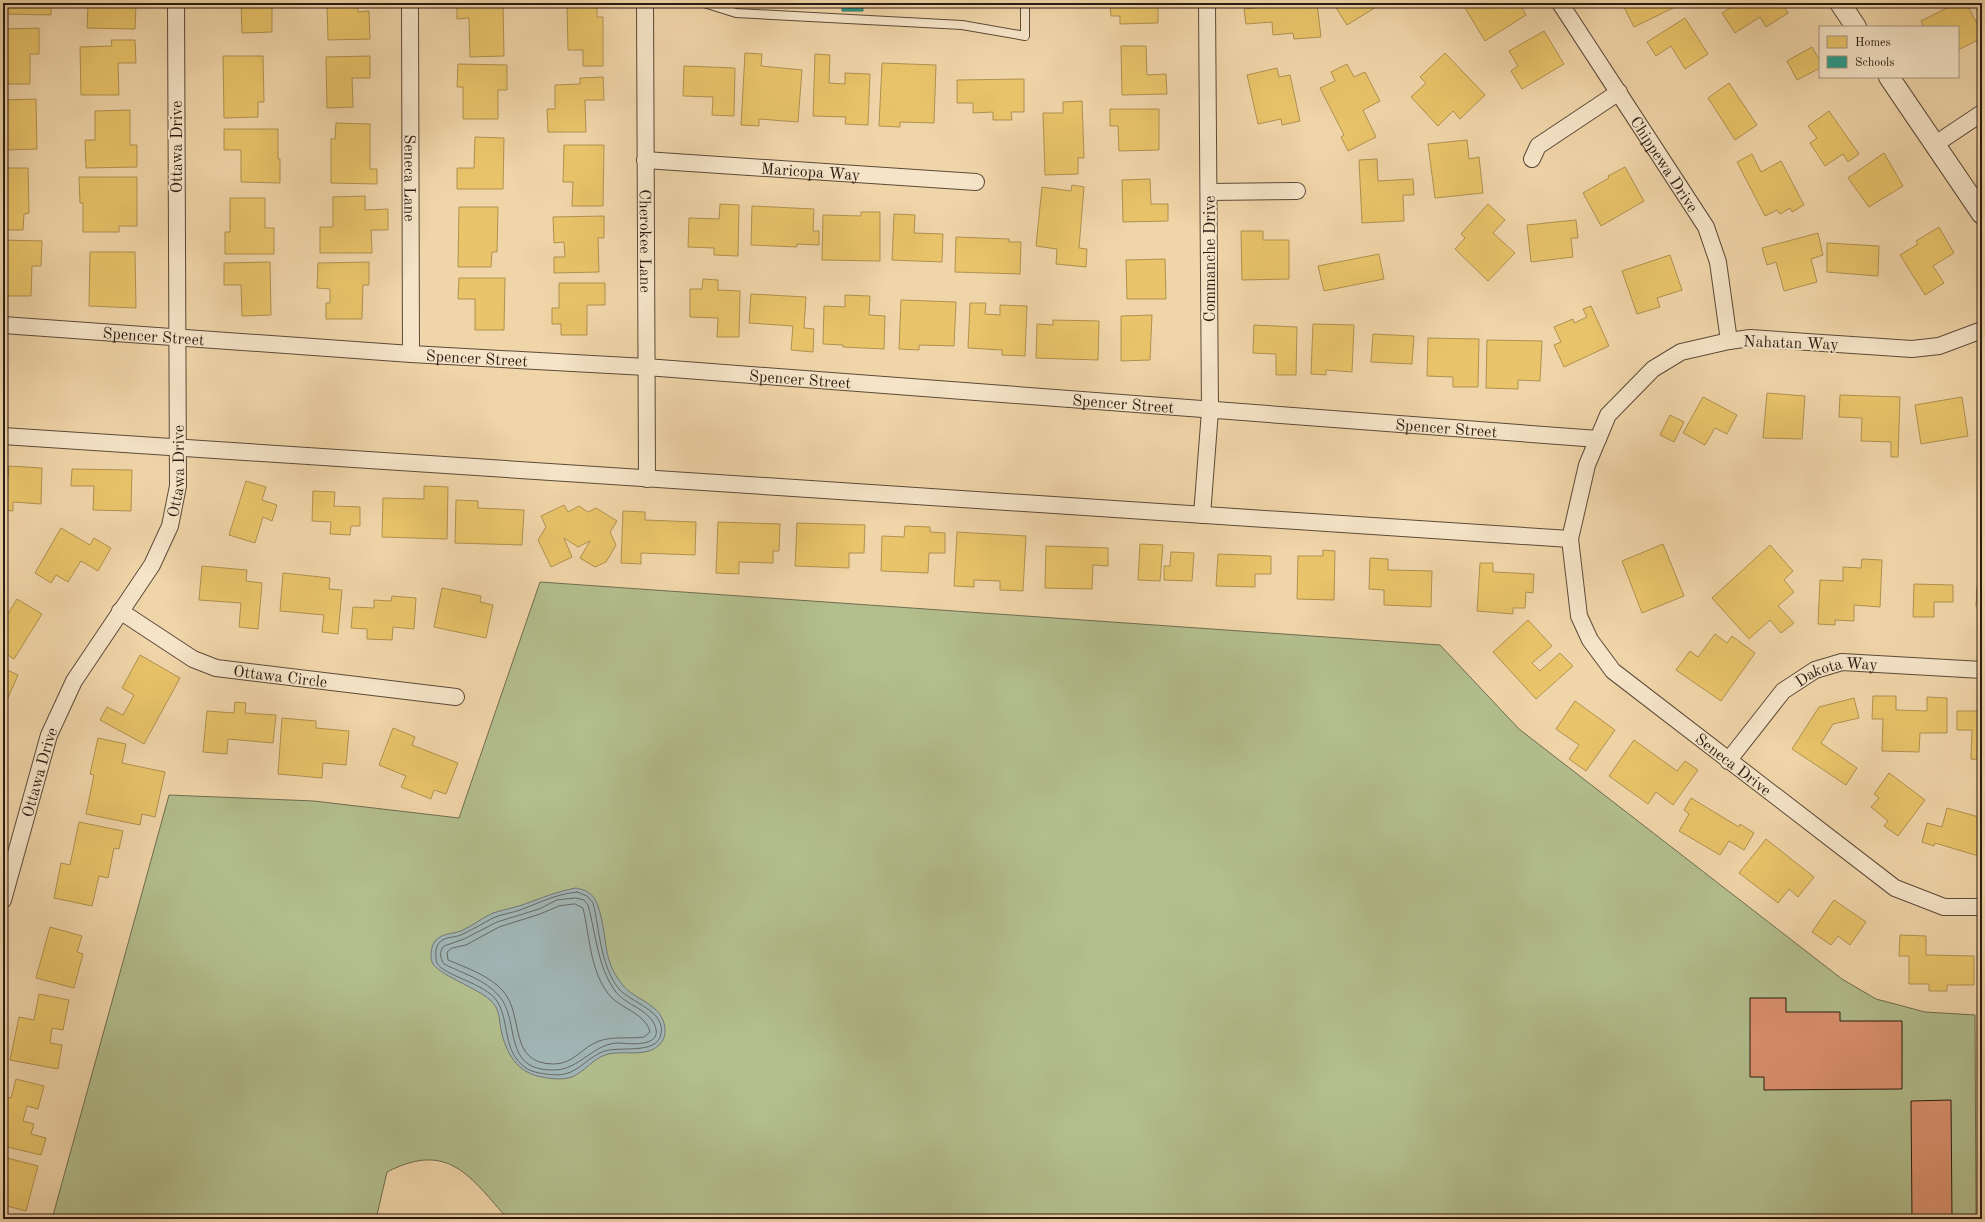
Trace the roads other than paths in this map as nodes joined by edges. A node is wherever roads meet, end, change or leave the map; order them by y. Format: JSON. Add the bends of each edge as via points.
{"nodes":[{"id":1,"x":176,"y":3,"type":"edge"},
{"id":2,"x":410,"y":3,"type":"edge"},
{"id":3,"x":645,"y":3,"type":"edge"},
{"id":4,"x":704,"y":3,"type":"edge"},
{"id":5,"x":1025,"y":3,"type":"edge"},
{"id":6,"x":1207,"y":3,"type":"edge"},
{"id":7,"x":1560,"y":3,"type":"edge"},
{"id":8,"x":1840,"y":3,"type":"edge"},
{"id":9,"x":1855,"y":26,"type":"edge"},
{"id":10,"x":1890,"y":78,"type":"edge"},
{"id":11,"x":1618,"y":92,"type":"junction"},
{"id":12,"x":1982,"y":112,"type":"edge"},
{"id":13,"x":1934,"y":145,"type":"junction"},
{"id":14,"x":1532,"y":159,"type":"dead end"},
{"id":15,"x":645,"y":160,"type":"junction"},
{"id":16,"x":976,"y":182,"type":"dead end"},
{"id":17,"x":1297,"y":191,"type":"dead end"},
{"id":18,"x":1209,"y":192,"type":"junction"},
{"id":19,"x":1982,"y":214,"type":"edge"},
{"id":20,"x":3,"y":325,"type":"edge"},
{"id":21,"x":1982,"y":330,"type":"edge"},
{"id":22,"x":177,"y":337,"type":"junction"},
{"id":23,"x":1729,"y":341,"type":"junction"},
{"id":24,"x":411,"y":354,"type":"junction"},
{"id":25,"x":646,"y":367,"type":"junction"},
{"id":26,"x":1210,"y":411,"type":"junction"},
{"id":27,"x":3,"y":436,"type":"edge"},
{"id":28,"x":1598,"y":439,"type":"junction"},
{"id":29,"x":178,"y":448,"type":"junction"},
{"id":30,"x":647,"y":479,"type":"junction"},
{"id":31,"x":1202,"y":515,"type":"junction"},
{"id":32,"x":1570,"y":539,"type":"junction"},
{"id":33,"x":120,"y":611,"type":"junction"},
{"id":34,"x":1982,"y":670,"type":"edge"},
{"id":35,"x":456,"y":698,"type":"dead end"},
{"id":36,"x":1728,"y":761,"type":"junction"},
{"id":37,"x":3,"y":900,"type":"edge"},
{"id":38,"x":1982,"y":906,"type":"edge"},
{"id":39,"x":1982,"y":1041,"type":"edge"},
{"id":40,"x":1982,"y":1115,"type":"edge"}],
"edges":[{"from":1,"to":22,"type":"street","name":"Ottawa Drive"},
{"from":2,"to":24,"type":"street","name":"Seneca Lane"},
{"from":3,"to":15,"type":"street","name":"Cherokee Lane"},
{"from":4,"to":5,"type":"lane","via":[[736,13],[962,26],[1025,36]]},
{"from":6,"to":18,"type":"street","name":"Commanche Drive"},
{"from":7,"to":11,"type":"street","name":"Chippewa Drive"},
{"from":8,"to":9,"type":"street"},
{"from":10,"to":13,"type":"street"},
{"from":11,"to":14,"type":"street","via":[[1538,146]]},
{"from":11,"to":23,"type":"street","name":"Chippewa Drive","via":[[1706,227],[1718,262]]},
{"from":12,"to":13,"type":"street"},
{"from":13,"to":19,"type":"street"},
{"from":15,"to":16,"type":"street","name":"Maricopa Way"},
{"from":15,"to":25,"type":"street","name":"Cherokee Lane"},
{"from":17,"to":18,"type":"street"},
{"from":18,"to":26,"type":"street","name":"Commanche Drive"},
{"from":20,"to":22,"type":"street","name":"Spencer Street"},
{"from":21,"to":23,"type":"street","name":"Nahatan Way","via":[[1939,346],[1912,349],[1750,338]]},
{"from":22,"to":24,"type":"street","name":"Spencer Street"},
{"from":22,"to":29,"type":"street","name":"Ottawa Drive"},
{"from":23,"to":28,"type":"street","name":"Nahatan Way","via":[[1681,352],[1654,369],[1608,415]]},
{"from":24,"to":25,"type":"street","name":"Spencer Street"},
{"from":25,"to":26,"type":"street","name":"Spencer Street"},
{"from":25,"to":30,"type":"street","name":"Cherokee Lane"},
{"from":26,"to":28,"type":"street","name":"Spencer Street"},
{"from":26,"to":31,"type":"street","name":"Commanche Drive"},
{"from":27,"to":29,"type":"street"},
{"from":28,"to":32,"type":"street","name":"Nahatan Way","via":[[1587,465]]},
{"from":29,"to":30,"type":"street"},
{"from":29,"to":33,"type":"street","name":"Ottawa Drive","via":[[178,486],[170,526],[152,565]]},
{"from":30,"to":31,"type":"street"},
{"from":31,"to":32,"type":"street"},
{"from":32,"to":36,"type":"street","name":"Seneca Drive","via":[[1579,616],[1590,640],[1613,671]]},
{"from":33,"to":35,"type":"street","name":"Ottawa Circle","via":[[193,659],[216,668]]},
{"from":33,"to":37,"type":"street","name":"Ottawa Drive","via":[[74,681],[49,736]]},
{"from":34,"to":36,"type":"street","name":"Dakota Way","via":[[1842,662],[1815,670],[1783,691]]},
{"from":36,"to":38,"type":"street","name":"Seneca Drive","via":[[1895,888],[1944,907]]},
{"from":39,"to":40,"type":"lane"}]}
